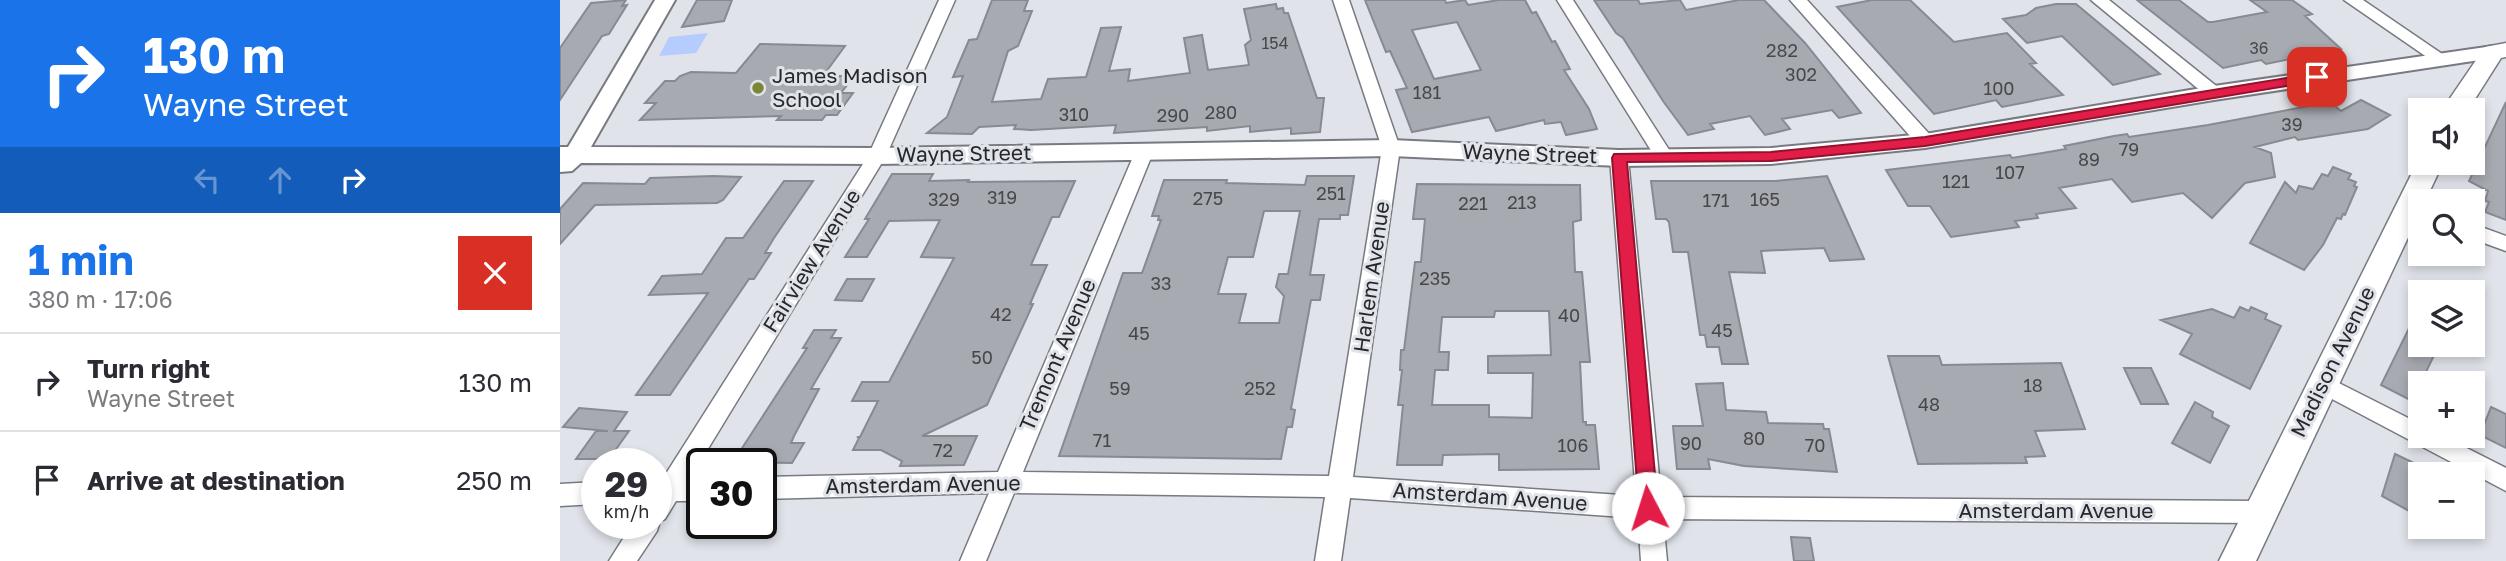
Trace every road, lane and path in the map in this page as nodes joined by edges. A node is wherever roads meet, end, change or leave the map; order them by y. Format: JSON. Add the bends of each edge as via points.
{"nodes":[{"id":1,"x":665,"y":0,"type":"edge"},
{"id":2,"x":947,"y":0,"type":"edge"},
{"id":3,"x":1341,"y":0,"type":"edge"},
{"id":4,"x":1565,"y":0,"type":"edge"},
{"id":5,"x":1798,"y":0,"type":"edge"},
{"id":6,"x":2099,"y":0,"type":"edge"},
{"id":7,"x":2352,"y":0,"type":"edge"},
{"id":8,"x":2502,"y":53,"type":"edge"},
{"id":9,"x":2440,"y":58,"type":"junction"},
{"id":10,"x":2214,"y":93,"type":"junction"},
{"id":11,"x":2465,"y":98,"type":"edge"},
{"id":12,"x":1925,"y":141,"type":"junction"},
{"id":13,"x":1391,"y":148,"type":"junction"},
{"id":14,"x":1144,"y":150,"type":"junction"},
{"id":15,"x":877,"y":156,"type":"junction"},
{"id":16,"x":1664,"y":156,"type":"junction"},
{"id":17,"x":1619,"y":158,"type":"junction"},
{"id":18,"x":565,"y":160,"type":"edge"},
{"id":19,"x":2408,"y":221,"type":"edge"},
{"id":20,"x":2485,"y":236,"type":"edge"},
{"id":21,"x":2506,"y":244,"type":"edge"},
{"id":22,"x":2323,"y":384,"type":"junction"},
{"id":23,"x":2408,"y":428,"type":"edge"},
{"id":24,"x":2446,"y":448,"type":"edge"},
{"id":25,"x":672,"y":480,"type":"edge"},
{"id":26,"x":2506,"y":480,"type":"edge"},
{"id":27,"x":1005,"y":482,"type":"junction"},
{"id":28,"x":1340,"y":487,"type":"junction"},
{"id":29,"x":777,"y":488,"type":"edge"},
{"id":30,"x":581,"y":494,"type":"edge"},
{"id":31,"x":560,"y":495,"type":"edge"},
{"id":32,"x":1648,"y":508,"type":"junction"},
{"id":33,"x":2260,"y":512,"type":"junction"},
{"id":34,"x":637,"y":539,"type":"edge"},
{"id":35,"x":622,"y":561,"type":"edge"},
{"id":36,"x":974,"y":561,"type":"edge"},
{"id":37,"x":1328,"y":561,"type":"edge"},
{"id":38,"x":1654,"y":561,"type":"edge"},
{"id":39,"x":2237,"y":561,"type":"edge"}],
"edges":[{"from":1,"to":18,"type":"street"},
{"from":2,"to":15,"type":"street","name":"Fairview Avenue"},
{"from":3,"to":13,"type":"street","name":"Harlem Avenue"},
{"from":4,"to":16,"type":"street"},
{"from":5,"to":12,"type":"street"},
{"from":6,"to":10,"type":"street"},
{"from":7,"to":9,"type":"street"},
{"from":8,"to":9,"type":"street","name":"Wayne Street"},
{"from":8,"to":11,"type":"main road"},
{"from":9,"to":10,"type":"street","name":"Wayne Street"},
{"from":10,"to":12,"type":"street","name":"Wayne Street"},
{"from":12,"to":16,"type":"street","name":"Wayne Street","via":[[1771,156]]},
{"from":13,"to":14,"type":"street","name":"Wayne Street"},
{"from":13,"to":17,"type":"street","name":"Wayne Street"},
{"from":13,"to":28,"type":"street","name":"Harlem Avenue"},
{"from":14,"to":15,"type":"street","name":"Wayne Street"},
{"from":14,"to":27,"type":"street","name":"Tremont Avenue"},
{"from":15,"to":18,"type":"street","name":"Wayne Street"},
{"from":15,"to":25,"type":"street","name":"Fairview Avenue"},
{"from":16,"to":17,"type":"street","name":"Wayne Street"},
{"from":17,"to":32,"type":"street"},
{"from":19,"to":22,"type":"main road","name":"Madison Avenue"},
{"from":20,"to":21,"type":"street"},
{"from":22,"to":23,"type":"street"},
{"from":22,"to":33,"type":"main road","name":"Madison Avenue"},
{"from":24,"to":26,"type":"street"},
{"from":27,"to":28,"type":"street","name":"Amsterdam Avenue"},
{"from":27,"to":29,"type":"street","name":"Amsterdam Avenue"},
{"from":27,"to":36,"type":"street","name":"Tremont Avenue"},
{"from":28,"to":32,"type":"street","name":"Amsterdam Avenue"},
{"from":28,"to":37,"type":"street","name":"Harlem Avenue"},
{"from":30,"to":31,"type":"street"},
{"from":32,"to":33,"type":"street","name":"Amsterdam Avenue"},
{"from":32,"to":38,"type":"street"},
{"from":33,"to":39,"type":"main road","name":"Madison Avenue"},
{"from":34,"to":35,"type":"street"}]}
